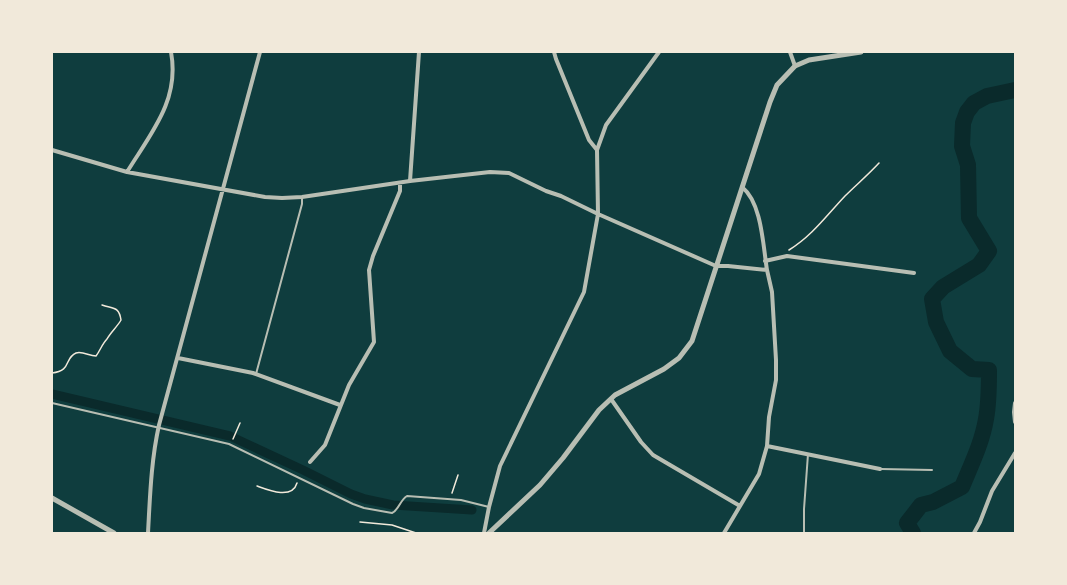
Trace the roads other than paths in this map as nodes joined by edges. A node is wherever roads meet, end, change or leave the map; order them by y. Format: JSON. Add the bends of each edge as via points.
{"nodes":[{"id":1,"x":171,"y":52,"type":"edge"},
{"id":2,"x":260,"y":52,"type":"edge"},
{"id":3,"x":419,"y":52,"type":"edge"},
{"id":4,"x":554,"y":52,"type":"edge"},
{"id":5,"x":659,"y":52,"type":"edge"},
{"id":6,"x":790,"y":52,"type":"edge"},
{"id":7,"x":861,"y":52,"type":"edge"},
{"id":8,"x":795,"y":66,"type":"junction"},
{"id":9,"x":52,"y":150,"type":"edge"},
{"id":10,"x":597,"y":150,"type":"junction"},
{"id":11,"x":126,"y":172,"type":"junction"},
{"id":12,"x":410,"y":181,"type":"junction"},
{"id":13,"x":400,"y":183,"type":"junction"},
{"id":14,"x":742,"y":187,"type":"junction"},
{"id":15,"x":223,"y":190,"type":"junction"},
{"id":16,"x":302,"y":197,"type":"junction"},
{"id":17,"x":598,"y":214,"type":"junction"},
{"id":18,"x":765,"y":261,"type":"junction"},
{"id":19,"x":716,"y":266,"type":"junction"},
{"id":20,"x":767,"y":270,"type":"junction"},
{"id":21,"x":914,"y":273,"type":"dead end"},
{"id":22,"x":178,"y":358,"type":"junction"},
{"id":23,"x":256,"y":374,"type":"junction"},
{"id":24,"x":611,"y":399,"type":"junction"},
{"id":25,"x":52,"y":403,"type":"edge"},
{"id":26,"x":1015,"y":403,"type":"edge"},
{"id":27,"x":340,"y":405,"type":"junction"},
{"id":28,"x":1015,"y":422,"type":"edge"},
{"id":29,"x":158,"y":426,"type":"junction"},
{"id":30,"x":767,"y":446,"type":"junction"},
{"id":31,"x":1015,"y":453,"type":"edge"},
{"id":32,"x":808,"y":454,"type":"junction"},
{"id":33,"x":310,"y":462,"type":"dead end"},
{"id":34,"x":880,"y":469,"type":"joint"},
{"id":35,"x":932,"y":470,"type":"dead end"},
{"id":36,"x":52,"y":498,"type":"edge"},
{"id":37,"x":740,"y":506,"type":"junction"},
{"id":38,"x":489,"y":507,"type":"junction"},
{"id":39,"x":114,"y":533,"type":"edge"},
{"id":40,"x":148,"y":533,"type":"edge"},
{"id":41,"x":484,"y":533,"type":"edge"},
{"id":42,"x":489,"y":533,"type":"edge"},
{"id":43,"x":724,"y":533,"type":"edge"},
{"id":44,"x":804,"y":533,"type":"edge"},
{"id":45,"x":974,"y":533,"type":"edge"}],
"edges":[{"from":1,"to":11,"type":"street","via":[[173,80],[165,110]]},
{"from":2,"to":15,"type":"street"},
{"from":3,"to":12,"type":"street"},
{"from":4,"to":10,"type":"street","via":[[589,140]]},
{"from":5,"to":10,"type":"street","via":[[606,125]]},
{"from":6,"to":8,"type":"street"},
{"from":7,"to":8,"type":"street","via":[[809,60]]},
{"from":8,"to":14,"type":"street","via":[[777,85]]},
{"from":9,"to":11,"type":"street"},
{"from":10,"to":17,"type":"street"},
{"from":11,"to":15,"type":"street"},
{"from":12,"to":13,"type":"street"},
{"from":12,"to":17,"type":"street","via":[[490,172],[509,173]]},
{"from":13,"to":16,"type":"street"},
{"from":13,"to":27,"type":"street","via":[[400,190],[369,270],[374,342]]},
{"from":14,"to":18,"type":"street","via":[[747,190],[757,214]]},
{"from":14,"to":19,"type":"street"},
{"from":15,"to":16,"type":"street","via":[[265,197]]},
{"from":15,"to":22,"type":"street"},
{"from":16,"to":23,"type":"lane"},
{"from":17,"to":19,"type":"street"},
{"from":17,"to":38,"type":"street","via":[[584,292],[500,466]]},
{"from":18,"to":20,"type":"street"},
{"from":18,"to":21,"type":"street","via":[[787,256]]},
{"from":19,"to":20,"type":"street"},
{"from":19,"to":24,"type":"street","via":[[692,340],[679,358]]},
{"from":20,"to":30,"type":"street","via":[[772,292],[776,380]]},
{"from":22,"to":23,"type":"street"},
{"from":22,"to":29,"type":"street"},
{"from":23,"to":27,"type":"street"},
{"from":24,"to":37,"type":"street","via":[[653,455]]},
{"from":24,"to":42,"type":"street","via":[[599,410],[540,485]]},
{"from":25,"to":29,"type":"lane"},
{"from":26,"to":28,"type":"street"},
{"from":27,"to":33,"type":"street","via":[[325,445]]},
{"from":29,"to":38,"type":"lane","via":[[229,444],[364,508],[395,512],[407,496],[467,501]]},
{"from":29,"to":40,"type":"street","via":[[152,462]]},
{"from":30,"to":32,"type":"street"},
{"from":30,"to":37,"type":"street","via":[[759,474]]},
{"from":31,"to":45,"type":"street","via":[[992,491]]},
{"from":32,"to":34,"type":"street"},
{"from":32,"to":44,"type":"lane"},
{"from":34,"to":35,"type":"lane"},
{"from":36,"to":39,"type":"street"},
{"from":37,"to":43,"type":"street"},
{"from":38,"to":41,"type":"street"}]}
